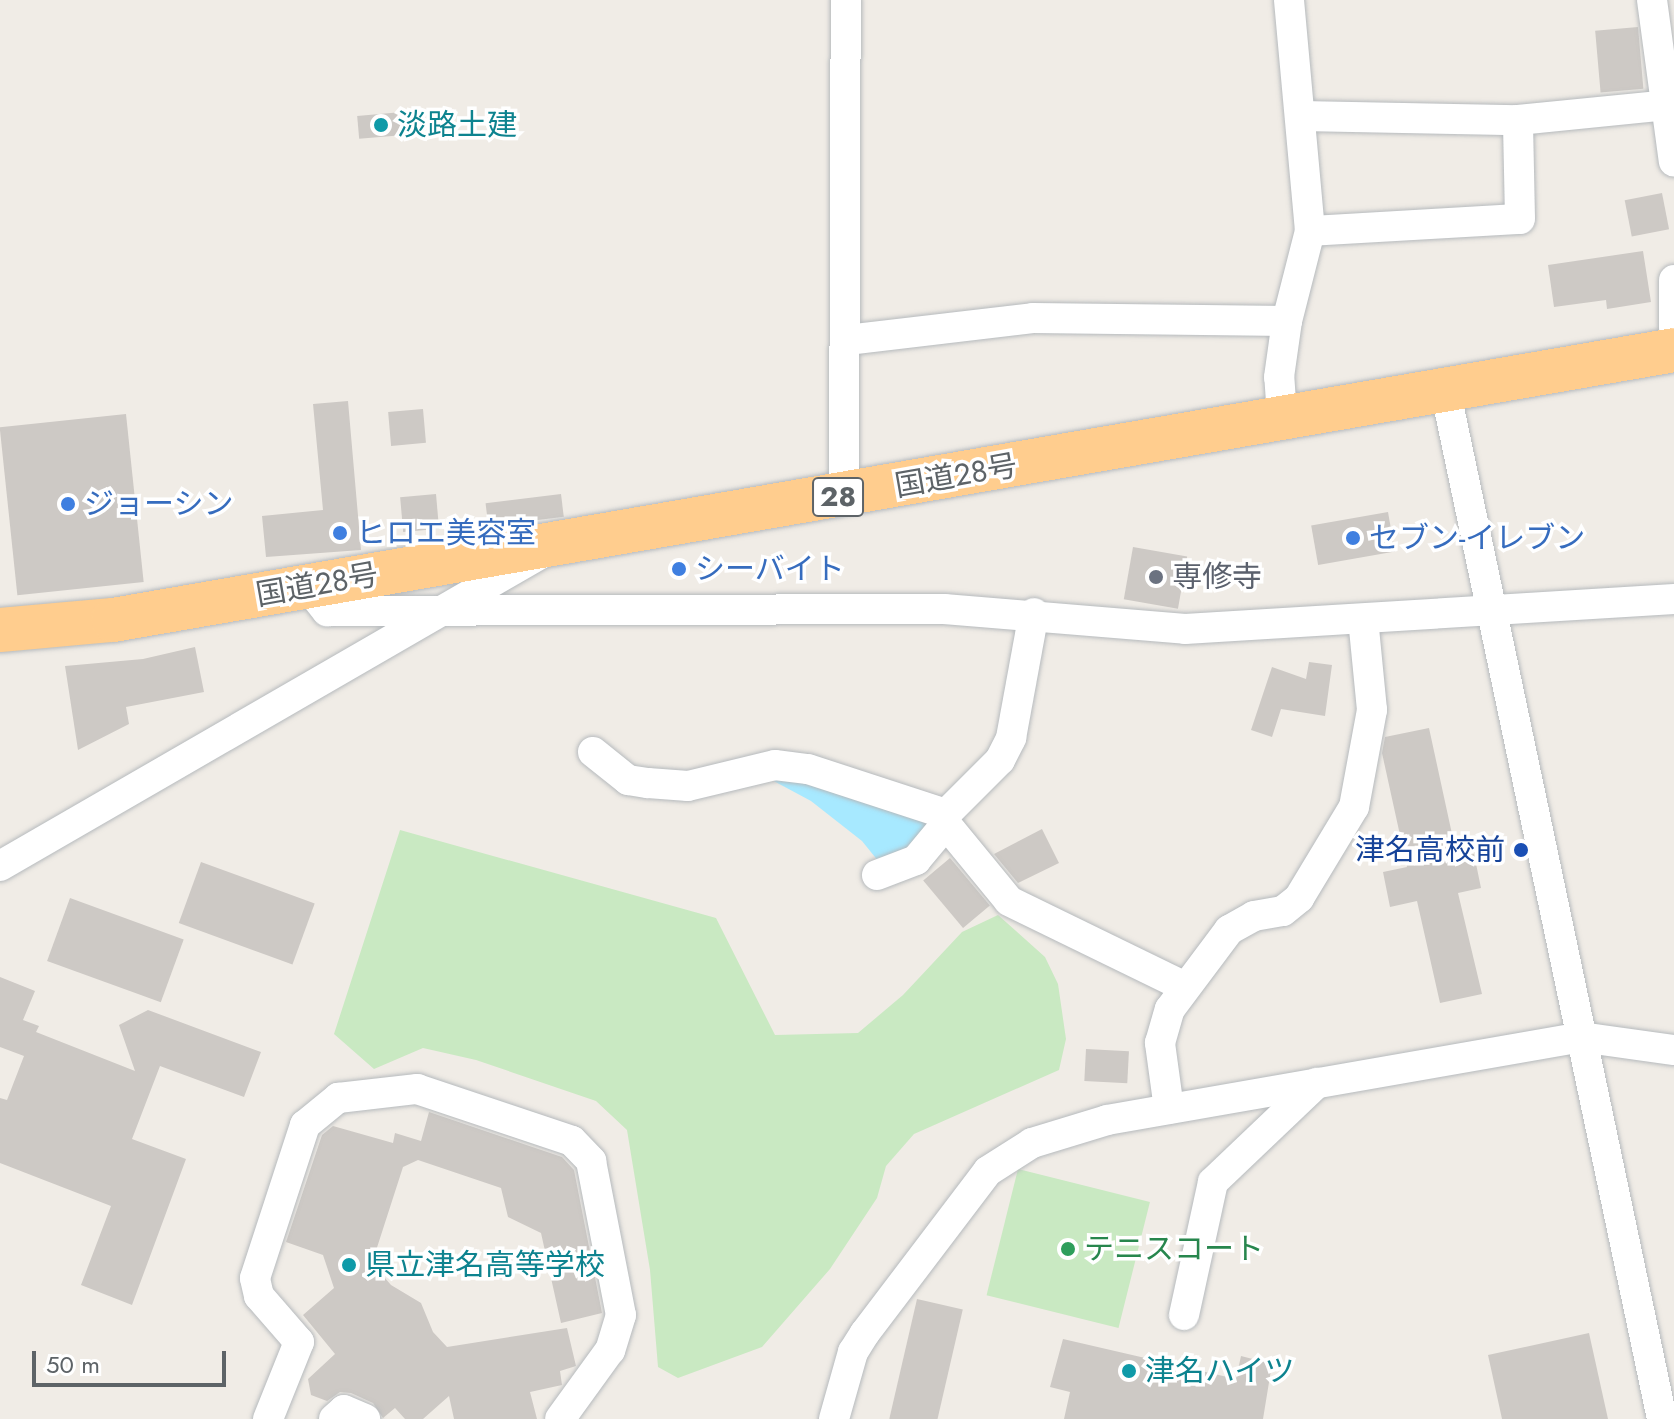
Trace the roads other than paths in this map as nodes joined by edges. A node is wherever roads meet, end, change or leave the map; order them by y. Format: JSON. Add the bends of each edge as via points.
{"nodes":[{"id":1,"x":846,"y":0,"type":"edge"},
{"id":2,"x":1289,"y":0,"type":"edge"},
{"id":3,"x":1652,"y":0,"type":"edge"},
{"id":4,"x":1667,"y":105,"type":"junction"},
{"id":5,"x":1301,"y":116,"type":"junction"},
{"id":6,"x":1518,"y":120,"type":"junction"},
{"id":7,"x":1674,"y":162,"type":"edge"},
{"id":8,"x":1310,"y":231,"type":"junction"},
{"id":9,"x":1674,"y":280,"type":"edge"},
{"id":10,"x":1287,"y":321,"type":"junction"},
{"id":11,"x":1674,"y":328,"type":"edge"},
{"id":12,"x":847,"y":340,"type":"junction"},
{"id":13,"x":1674,"y":350,"type":"edge"},
{"id":14,"x":1445,"y":389,"type":"junction"},
{"id":15,"x":1282,"y":416,"type":"junction"},
{"id":16,"x":844,"y":496,"type":"junction"},
{"id":17,"x":556,"y":545,"type":"junction"},
{"id":18,"x":308,"y":587,"type":"junction"},
{"id":19,"x":1674,"y":599,"type":"edge"},
{"id":20,"x":450,"y":608,"type":"junction"},
{"id":21,"x":1489,"y":608,"type":"junction"},
{"id":22,"x":1034,"y":613,"type":"junction"},
{"id":23,"x":1363,"y":619,"type":"junction"},
{"id":24,"x":0,"y":630,"type":"edge"},
{"id":25,"x":593,"y":752,"type":"dead end"},
{"id":26,"x":946,"y":819,"type":"junction"},
{"id":27,"x":0,"y":866,"type":"edge"},
{"id":28,"x":877,"y":875,"type":"dead end"},
{"id":29,"x":1185,"y":987,"type":"junction"},
{"id":30,"x":1581,"y":1037,"type":"junction"},
{"id":31,"x":1674,"y":1050,"type":"edge"},
{"id":32,"x":1317,"y":1083,"type":"junction"},
{"id":33,"x":1169,"y":1109,"type":"junction"},
{"id":34,"x":1184,"y":1315,"type":"dead end"},
{"id":35,"x":276,"y":1417,"type":"edge"},
{"id":36,"x":334,"y":1419,"type":"edge"},
{"id":37,"x":365,"y":1419,"type":"edge"},
{"id":38,"x":560,"y":1419,"type":"edge"},
{"id":39,"x":834,"y":1419,"type":"edge"},
{"id":40,"x":1662,"y":1419,"type":"edge"}],
"edges":[{"from":1,"to":12,"type":"street"},
{"from":2,"to":5,"type":"street"},
{"from":3,"to":4,"type":"street"},
{"from":4,"to":6,"type":"street"},
{"from":4,"to":7,"type":"street"},
{"from":5,"to":6,"type":"street"},
{"from":5,"to":8,"type":"street"},
{"from":6,"to":8,"type":"street","via":[[1520,219]]},
{"from":8,"to":10,"type":"street"},
{"from":9,"to":11,"type":"street"},
{"from":10,"to":12,"type":"street","via":[[1033,318]]},
{"from":10,"to":15,"type":"street","via":[[1279,377]]},
{"from":12,"to":16,"type":"street"},
{"from":13,"to":14,"type":"highway","name":"国道28号","number":"28"},
{"from":14,"to":15,"type":"highway","name":"国道28号","number":"28"},
{"from":14,"to":21,"type":"street"},
{"from":15,"to":16,"type":"highway","name":"国道28号","number":"28"},
{"from":16,"to":17,"type":"highway","name":"国道28号","number":"28"},
{"from":17,"to":18,"type":"highway","name":"国道28号","number":"28"},
{"from":17,"to":20,"type":"street"},
{"from":18,"to":20,"type":"street","via":[[327,611]]},
{"from":18,"to":24,"type":"highway","name":"国道28号","number":"28","via":[[113,620]]},
{"from":19,"to":21,"type":"street"},
{"from":20,"to":22,"type":"street"},
{"from":20,"to":27,"type":"street"},
{"from":21,"to":23,"type":"street"},
{"from":21,"to":30,"type":"street"},
{"from":22,"to":23,"type":"street","via":[[1185,629]]},
{"from":22,"to":26,"type":"street","via":[[1011,738],[1000,760]]},
{"from":23,"to":29,"type":"street","via":[[1372,710],[1354,807],[1291,906],[1229,930]]},
{"from":25,"to":26,"type":"street","via":[[628,780],[648,783],[688,786],[775,765],[822,773]]},
{"from":26,"to":28,"type":"street","via":[[916,860]]},
{"from":26,"to":29,"type":"street","via":[[1009,901]]},
{"from":29,"to":33,"type":"street","via":[[1161,1030]]},
{"from":30,"to":31,"type":"street"},
{"from":30,"to":32,"type":"street"},
{"from":30,"to":40,"type":"street"},
{"from":32,"to":33,"type":"street"},
{"from":32,"to":34,"type":"street","via":[[1213,1182]]},
{"from":33,"to":39,"type":"street","via":[[1107,1120],[1032,1143],[988,1171],[853,1352]]},
{"from":35,"to":38,"type":"street","via":[[299,1342],[259,1296],[255,1278],[305,1125],[338,1098],[417,1089],[572,1141],[594,1167],[621,1315],[610,1350]]},
{"from":36,"to":37,"type":"street","via":[[344,1410]]}]}
